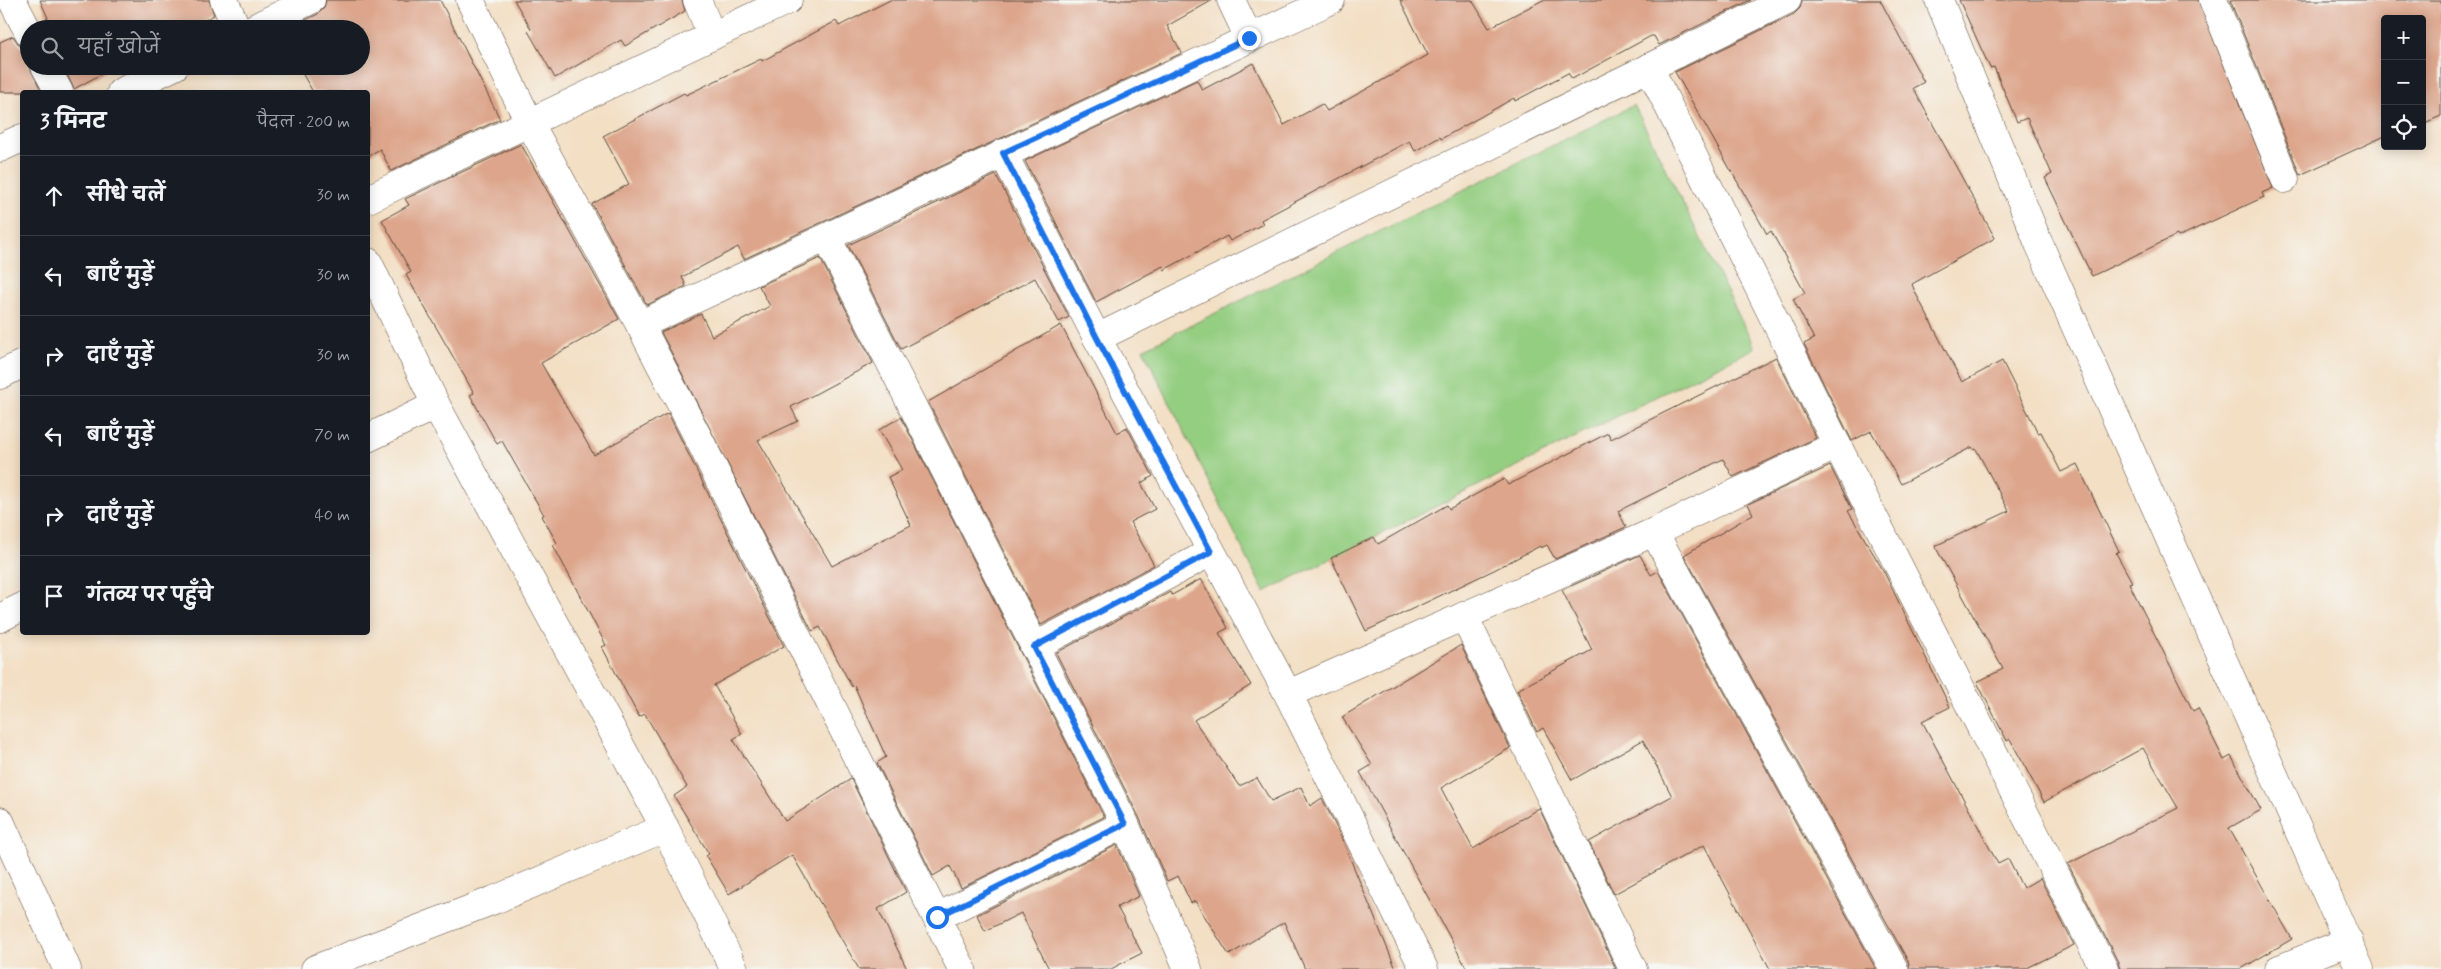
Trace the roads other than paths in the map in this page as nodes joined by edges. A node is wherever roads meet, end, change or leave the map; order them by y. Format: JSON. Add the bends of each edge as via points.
{"nodes":[{"id":1,"x":12,"y":0,"type":"edge"},
{"id":2,"x":224,"y":0,"type":"edge"},
{"id":3,"x":311,"y":0,"type":"edge"},
{"id":4,"x":470,"y":0,"type":"edge"},
{"id":5,"x":697,"y":0,"type":"edge"},
{"id":6,"x":788,"y":0,"type":"edge"},
{"id":7,"x":1231,"y":0,"type":"edge"},
{"id":8,"x":1331,"y":0,"type":"edge"},
{"id":9,"x":1787,"y":0,"type":"edge"},
{"id":10,"x":1939,"y":0,"type":"edge"},
{"id":11,"x":2212,"y":0,"type":"edge"},
{"id":12,"x":22,"y":20,"type":"edge"},
{"id":13,"x":233,"y":20,"type":"edge"},
{"id":14,"x":270,"y":20,"type":"edge"},
{"id":15,"x":712,"y":36,"type":"junction"},
{"id":16,"x":1249,"y":38,"type":"junction"},
{"id":17,"x":1649,"y":67,"type":"junction"},
{"id":18,"x":50,"y":75,"type":"edge"},
{"id":19,"x":156,"y":75,"type":"edge"},
{"id":20,"x":58,"y":90,"type":"edge"},
{"id":21,"x":125,"y":90,"type":"edge"},
{"id":22,"x":529,"y":122,"type":"junction"},
{"id":23,"x":20,"y":139,"type":"edge"},
{"id":24,"x":0,"y":148,"type":"edge"},
{"id":25,"x":1003,"y":153,"type":"junction"},
{"id":26,"x":2286,"y":179,"type":"dead end"},
{"id":27,"x":370,"y":198,"type":"edge"},
{"id":28,"x":827,"y":238,"type":"junction"},
{"id":29,"x":370,"y":266,"type":"edge"},
{"id":30,"x":640,"y":325,"type":"junction"},
{"id":31,"x":1097,"y":338,"type":"junction"},
{"id":32,"x":20,"y":365,"type":"edge"},
{"id":33,"x":0,"y":375,"type":"edge"},
{"id":34,"x":436,"y":405,"type":"junction"},
{"id":35,"x":370,"y":437,"type":"edge"},
{"id":36,"x":1837,"y":445,"type":"junction"},
{"id":37,"x":1654,"y":532,"type":"junction"},
{"id":38,"x":1211,"y":552,"type":"junction"},
{"id":39,"x":20,"y":608,"type":"edge"},
{"id":40,"x":1464,"y":616,"type":"junction"},
{"id":41,"x":0,"y":618,"type":"edge"},
{"id":42,"x":1034,"y":647,"type":"junction"},
{"id":43,"x":1288,"y":694,"type":"junction"},
{"id":44,"x":0,"y":821,"type":"edge"},
{"id":45,"x":1125,"y":824,"type":"junction"},
{"id":46,"x":666,"y":828,"type":"junction"},
{"id":47,"x":937,"y":917,"type":"junction"},
{"id":48,"x":2349,"y":941,"type":"junction"},
{"id":49,"x":67,"y":969,"type":"edge"},
{"id":50,"x":315,"y":969,"type":"edge"},
{"id":51,"x":734,"y":969,"type":"edge"},
{"id":52,"x":962,"y":969,"type":"edge"},
{"id":53,"x":1188,"y":969,"type":"edge"},
{"id":54,"x":1424,"y":969,"type":"edge"},
{"id":55,"x":1633,"y":969,"type":"edge"},
{"id":56,"x":1894,"y":969,"type":"edge"},
{"id":57,"x":2104,"y":969,"type":"edge"},
{"id":58,"x":2279,"y":969,"type":"edge"},
{"id":59,"x":2360,"y":969,"type":"edge"}],
"edges":[{"from":1,"to":12,"type":"street"},
{"from":2,"to":13,"type":"street"},
{"from":3,"to":14,"type":"street"},
{"from":4,"to":22,"type":"street"},
{"from":5,"to":15,"type":"street"},
{"from":6,"to":15,"type":"street"},
{"from":7,"to":16,"type":"street"},
{"from":8,"to":16,"type":"street"},
{"from":9,"to":17,"type":"street"},
{"from":10,"to":48,"type":"street","via":[[2039,244]]},
{"from":11,"to":26,"type":"street"},
{"from":15,"to":22,"type":"street"},
{"from":16,"to":25,"type":"street"},
{"from":17,"to":31,"type":"street"},
{"from":17,"to":36,"type":"street"},
{"from":18,"to":20,"type":"street"},
{"from":19,"to":21,"type":"street"},
{"from":22,"to":27,"type":"street"},
{"from":22,"to":30,"type":"street"},
{"from":23,"to":24,"type":"street"},
{"from":25,"to":28,"type":"street"},
{"from":25,"to":31,"type":"street"},
{"from":28,"to":30,"type":"street"},
{"from":28,"to":42,"type":"street"},
{"from":29,"to":34,"type":"street"},
{"from":30,"to":47,"type":"street"},
{"from":31,"to":38,"type":"street"},
{"from":32,"to":33,"type":"street"},
{"from":34,"to":35,"type":"street"},
{"from":34,"to":46,"type":"street"},
{"from":36,"to":37,"type":"street"},
{"from":36,"to":57,"type":"street"},
{"from":37,"to":40,"type":"street"},
{"from":37,"to":56,"type":"street"},
{"from":38,"to":42,"type":"street"},
{"from":38,"to":43,"type":"street"},
{"from":39,"to":41,"type":"street"},
{"from":40,"to":43,"type":"street"},
{"from":40,"to":55,"type":"street"},
{"from":42,"to":45,"type":"street"},
{"from":43,"to":54,"type":"street"},
{"from":44,"to":49,"type":"street"},
{"from":45,"to":47,"type":"street"},
{"from":45,"to":53,"type":"street"},
{"from":46,"to":50,"type":"street","via":[[494,900]]},
{"from":46,"to":51,"type":"street"},
{"from":47,"to":52,"type":"street"},
{"from":48,"to":58,"type":"street"},
{"from":48,"to":59,"type":"street"}]}
